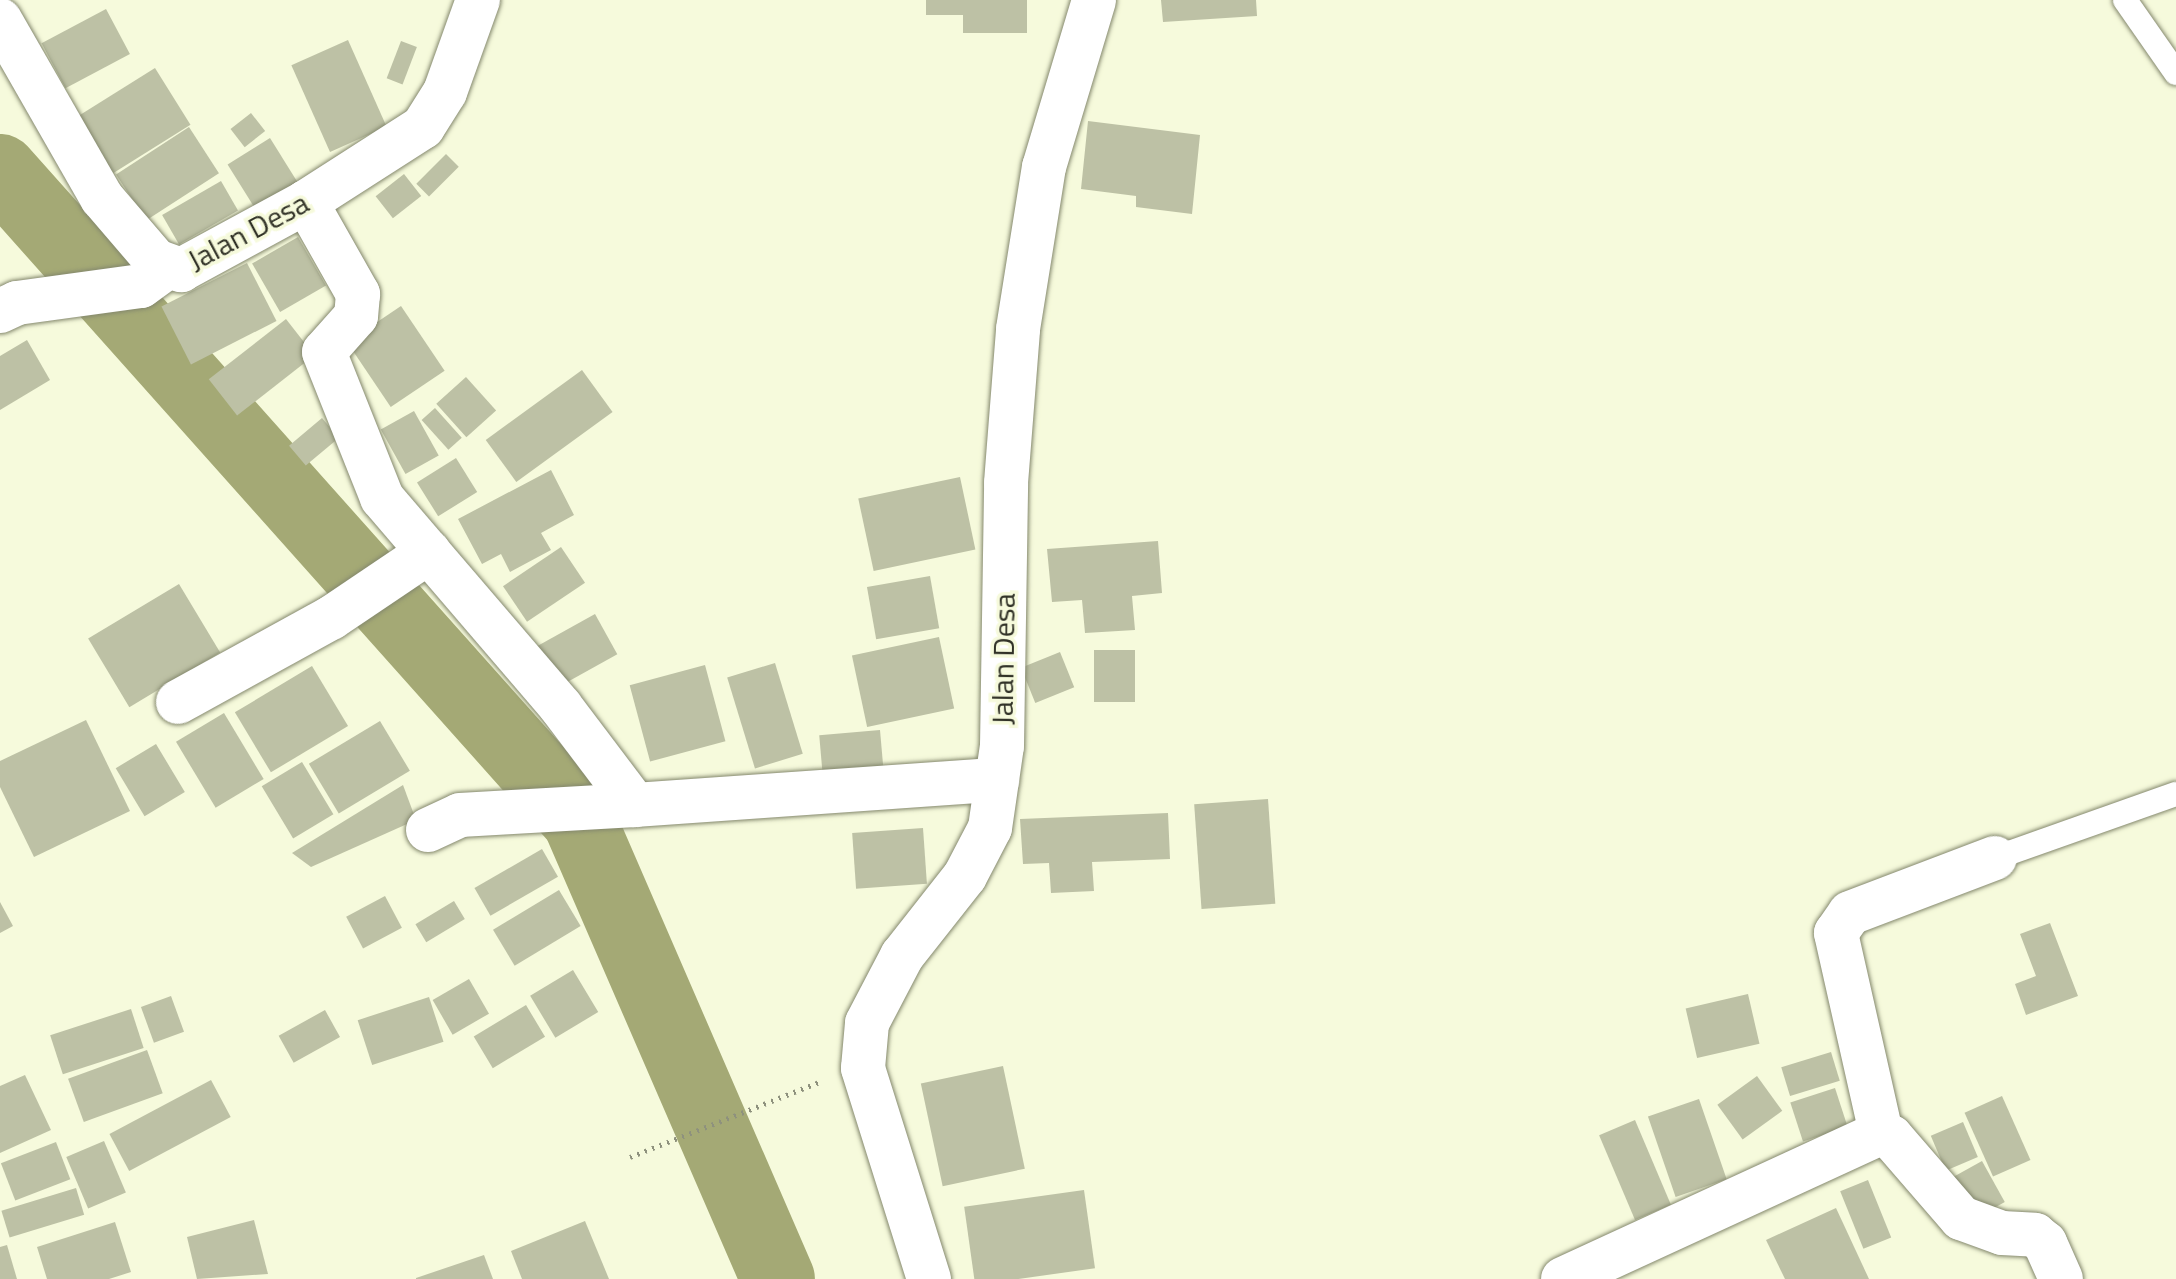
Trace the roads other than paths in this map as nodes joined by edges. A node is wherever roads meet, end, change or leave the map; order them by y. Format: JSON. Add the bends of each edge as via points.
{"nodes":[{"id":1,"x":478,"y":0,"type":"edge"},
{"id":2,"x":1094,"y":0,"type":"edge"},
{"id":3,"x":2125,"y":0,"type":"edge"},
{"id":4,"x":0,"y":20,"type":"edge"},
{"id":5,"x":2176,"y":73,"type":"edge"},
{"id":6,"x":306,"y":202,"type":"junction"},
{"id":7,"x":154,"y":276,"type":"junction"},
{"id":8,"x":8,"y":307,"type":"edge"},
{"id":9,"x":429,"y":552,"type":"junction"},
{"id":10,"x":178,"y":702,"type":"dead end"},
{"id":11,"x":997,"y":780,"type":"junction"},
{"id":12,"x":2176,"y":794,"type":"edge"},
{"id":13,"x":621,"y":805,"type":"junction"},
{"id":14,"x":428,"y":830,"type":"dead end"},
{"id":15,"x":1995,"y":858,"type":"joint"},
{"id":16,"x":1881,"y":1133,"type":"junction"},
{"id":17,"x":929,"y":1279,"type":"edge"},
{"id":18,"x":1563,"y":1279,"type":"edge"},
{"id":19,"x":2061,"y":1279,"type":"edge"}],
"edges":[{"from":1,"to":6,"type":"street","name":"Jalan Desa","via":[[445,92],[423,127]]},
{"from":2,"to":11,"type":"street","name":"Jalan Desa","via":[[1044,167],[1018,329],[1006,483]]},
{"from":3,"to":5,"type":"lane"},
{"from":4,"to":7,"type":"street","name":"Jalan Desa","via":[[102,198]]},
{"from":6,"to":7,"type":"street","name":"Jalan Desa","via":[[181,270]]},
{"from":6,"to":9,"type":"street","via":[[360,304],[324,352],[382,498]]},
{"from":7,"to":8,"type":"street"},
{"from":9,"to":10,"type":"street","via":[[331,618]]},
{"from":9,"to":13,"type":"street","via":[[561,707]]},
{"from":11,"to":13,"type":"street"},
{"from":11,"to":17,"type":"street","name":"Jalan Desa","via":[[982,848],[902,956],[867,1023],[863,1068]]},
{"from":12,"to":15,"type":"lane"},
{"from":13,"to":14,"type":"street","via":[[460,815]]},
{"from":15,"to":16,"type":"street","via":[[1850,913],[1836,933]]},
{"from":16,"to":18,"type":"street"},
{"from":16,"to":19,"type":"street","via":[[1922,1170],[1942,1201],[1961,1218],[2002,1233],[2035,1235],[2045,1243]]}]}
